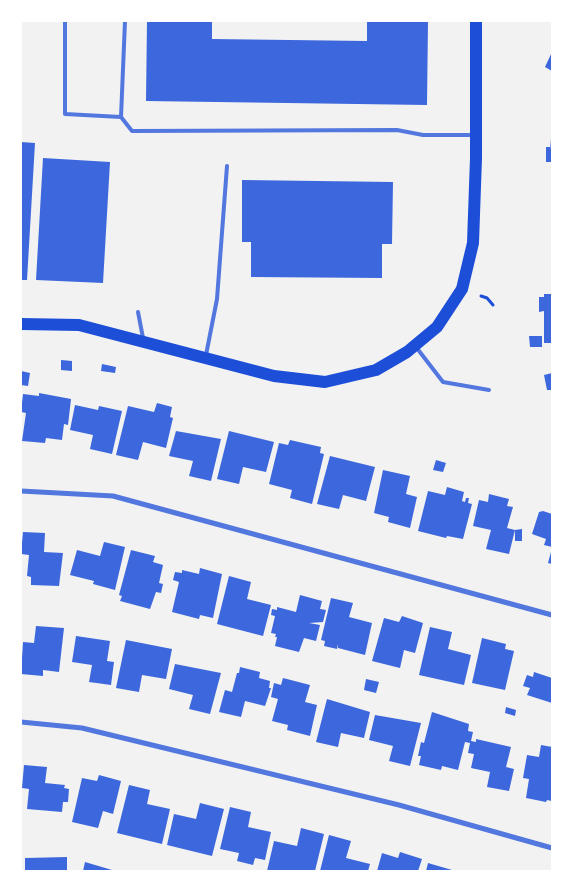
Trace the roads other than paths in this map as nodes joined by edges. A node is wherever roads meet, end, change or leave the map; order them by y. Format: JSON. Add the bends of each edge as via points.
{"nodes":[{"id":1,"x":65,"y":21,"type":"edge"},
{"id":2,"x":125,"y":21,"type":"edge"},
{"id":3,"x":476,"y":21,"type":"edge"},
{"id":4,"x":121,"y":117,"type":"junction"},
{"id":5,"x":476,"y":135,"type":"junction"},
{"id":6,"x":227,"y":166,"type":"dead end"},
{"id":7,"x":138,"y":312,"type":"dead end"},
{"id":8,"x":21,"y":324,"type":"edge"},
{"id":9,"x":143,"y":340,"type":"junction"},
{"id":10,"x":416,"y":347,"type":"junction"},
{"id":11,"x":206,"y":357,"type":"junction"},
{"id":12,"x":489,"y":390,"type":"dead end"},
{"id":13,"x":21,"y":491,"type":"edge"},
{"id":14,"x":552,"y":615,"type":"edge"},
{"id":15,"x":21,"y":722,"type":"edge"},
{"id":16,"x":552,"y":848,"type":"edge"}],
"edges":[{"from":1,"to":4,"type":"lane","via":[[66,114]]},
{"from":2,"to":4,"type":"lane"},
{"from":3,"to":5,"type":"main road"},
{"from":4,"to":5,"type":"lane","via":[[132,131],[397,130],[423,135]]},
{"from":5,"to":10,"type":"main road","via":[[474,243],[462,289],[437,326]]},
{"from":6,"to":11,"type":"lane","via":[[217,299]]},
{"from":7,"to":9,"type":"lane"},
{"from":8,"to":9,"type":"main road","via":[[79,325]]},
{"from":9,"to":11,"type":"main road"},
{"from":10,"to":11,"type":"main road","via":[[376,370],[325,382],[274,376]]},
{"from":10,"to":12,"type":"lane","via":[[443,382]]},
{"from":13,"to":14,"type":"street","via":[[113,496]]},
{"from":15,"to":16,"type":"street","via":[[82,728],[399,805]]}]}
